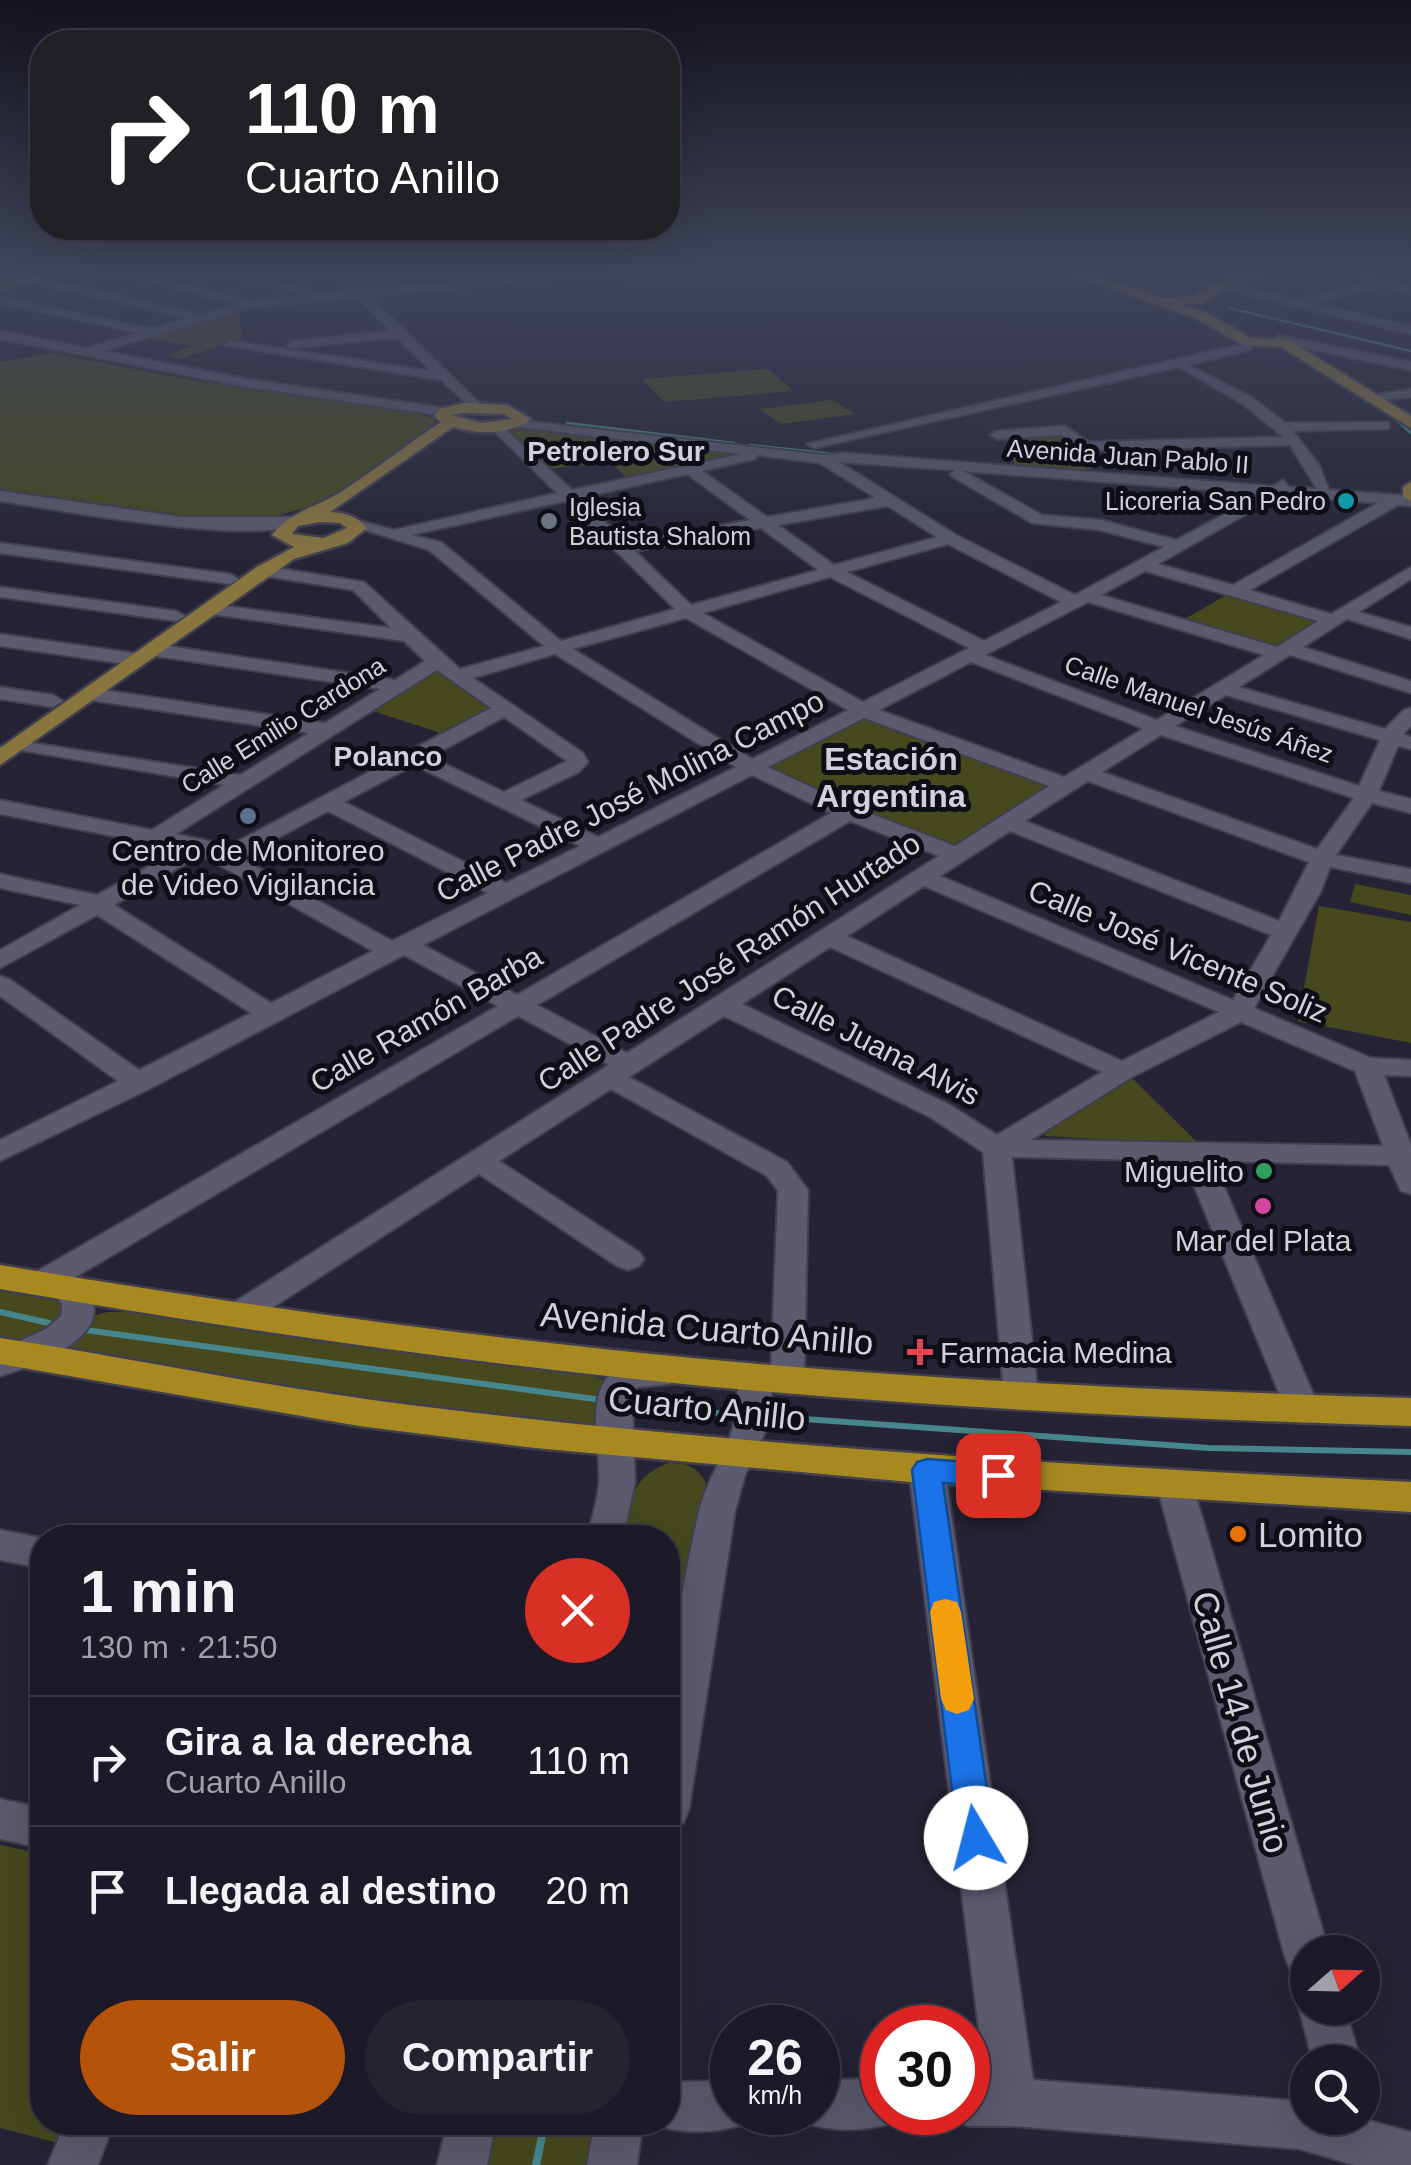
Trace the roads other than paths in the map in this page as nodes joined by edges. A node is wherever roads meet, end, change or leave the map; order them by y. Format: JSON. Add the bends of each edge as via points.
{"nodes":[{"id":1,"x":189,"y":372,"type":"edge"},
{"id":2,"x":410,"y":372,"type":"edge"},
{"id":3,"x":439,"y":372,"type":"edge"},
{"id":4,"x":1150,"y":372,"type":"edge"},
{"id":5,"x":1167,"y":372,"type":"edge"},
{"id":6,"x":1193,"y":372,"type":"edge"},
{"id":7,"x":1302,"y":372,"type":"edge"},
{"id":8,"x":1331,"y":372,"type":"edge"},
{"id":9,"x":444,"y":377,"type":"junction"},
{"id":10,"x":1411,"y":393,"type":"edge"},
{"id":11,"x":1370,"y":396,"type":"junction"},
{"id":12,"x":475,"y":407,"type":"junction"},
{"id":13,"x":961,"y":418,"type":"junction"},
{"id":14,"x":454,"y":420,"type":"junction"},
{"id":15,"x":521,"y":420,"type":"junction"},
{"id":16,"x":1411,"y":424,"type":"edge"},
{"id":17,"x":498,"y":427,"type":"junction"},
{"id":18,"x":1283,"y":428,"type":"junction"},
{"id":19,"x":1391,"y":430,"type":"joint"},
{"id":20,"x":997,"y":435,"type":"junction"},
{"id":21,"x":1297,"y":441,"type":"junction"},
{"id":22,"x":782,"y":445,"type":"junction"},
{"id":23,"x":1084,"y":446,"type":"junction"},
{"id":24,"x":745,"y":447,"type":"junction"},
{"id":25,"x":838,"y":456,"type":"junction"},
{"id":26,"x":955,"y":468,"type":"junction"},
{"id":27,"x":691,"y":470,"type":"junction"},
{"id":28,"x":1008,"y":470,"type":"junction"},
{"id":29,"x":1093,"y":476,"type":"junction"},
{"id":30,"x":1322,"y":487,"type":"junction"},
{"id":31,"x":1279,"y":488,"type":"junction"},
{"id":32,"x":1408,"y":494,"type":"edge"},
{"id":33,"x":0,"y":496,"type":"edge"},
{"id":34,"x":569,"y":497,"type":"junction"},
{"id":35,"x":888,"y":501,"type":"junction"},
{"id":36,"x":1107,"y":503,"type":"junction"},
{"id":37,"x":764,"y":522,"type":"junction"},
{"id":38,"x":351,"y":528,"type":"junction"},
{"id":39,"x":288,"y":532,"type":"junction"},
{"id":40,"x":398,"y":533,"type":"junction"},
{"id":41,"x":950,"y":538,"type":"junction"},
{"id":42,"x":320,"y":544,"type":"junction"},
{"id":43,"x":1178,"y":546,"type":"junction"},
{"id":44,"x":0,"y":548,"type":"edge"},
{"id":45,"x":621,"y":548,"type":"junction"},
{"id":46,"x":1144,"y":564,"type":"junction"},
{"id":47,"x":264,"y":571,"type":"junction"},
{"id":48,"x":831,"y":571,"type":"junction"},
{"id":49,"x":1411,"y":572,"type":"edge"},
{"id":50,"x":230,"y":579,"type":"junction"},
{"id":51,"x":1238,"y":590,"type":"junction"},
{"id":52,"x":0,"y":592,"type":"edge"},
{"id":53,"x":1080,"y":599,"type":"junction"},
{"id":54,"x":210,"y":609,"type":"junction"},
{"id":55,"x":687,"y":611,"type":"junction"},
{"id":56,"x":176,"y":616,"type":"junction"},
{"id":57,"x":1339,"y":616,"type":"junction"},
{"id":58,"x":1411,"y":632,"type":"edge"},
{"id":59,"x":410,"y":636,"type":"junction"},
{"id":60,"x":0,"y":640,"type":"edge"},
{"id":61,"x":558,"y":648,"type":"junction"},
{"id":62,"x":1283,"y":651,"type":"junction"},
{"id":63,"x":977,"y":652,"type":"junction"},
{"id":64,"x":147,"y":655,"type":"junction"},
{"id":65,"x":116,"y":656,"type":"junction"},
{"id":66,"x":438,"y":662,"type":"junction"},
{"id":67,"x":458,"y":676,"type":"junction"},
{"id":68,"x":398,"y":686,"type":"junction"},
{"id":69,"x":1411,"y":687,"type":"edge"},
{"id":70,"x":1222,"y":688,"type":"junction"},
{"id":71,"x":0,"y":693,"type":"edge"},
{"id":72,"x":90,"y":694,"type":"junction"},
{"id":73,"x":53,"y":701,"type":"junction"},
{"id":74,"x":504,"y":709,"type":"junction"},
{"id":75,"x":862,"y":710,"type":"junction"},
{"id":76,"x":1411,"y":714,"type":"edge"},
{"id":77,"x":1160,"y":727,"type":"junction"},
{"id":78,"x":324,"y":729,"type":"junction"},
{"id":79,"x":10,"y":741,"type":"edge"},
{"id":80,"x":1401,"y":741,"type":"edge"},
{"id":81,"x":414,"y":757,"type":"junction"},
{"id":82,"x":0,"y":758,"type":"edge"},
{"id":83,"x":750,"y":766,"type":"junction"},
{"id":84,"x":1076,"y":779,"type":"junction"},
{"id":85,"x":242,"y":782,"type":"junction"},
{"id":86,"x":1366,"y":796,"type":"junction"},
{"id":87,"x":504,"y":800,"type":"junction"},
{"id":88,"x":329,"y":803,"type":"junction"},
{"id":89,"x":0,"y":806,"type":"edge"},
{"id":90,"x":1411,"y":806,"type":"edge"},
{"id":91,"x":848,"y":813,"type":"junction"},
{"id":92,"x":1008,"y":822,"type":"junction"},
{"id":93,"x":158,"y":836,"type":"junction"},
{"id":94,"x":597,"y":845,"type":"junction"},
{"id":95,"x":200,"y":846,"type":"junction"},
{"id":96,"x":957,"y":855,"type":"junction"},
{"id":97,"x":226,"y":856,"type":"junction"},
{"id":98,"x":1322,"y":860,"type":"junction"},
{"id":99,"x":1411,"y":876,"type":"edge"},
{"id":100,"x":923,"y":877,"type":"junction"},
{"id":101,"x":0,"y":881,"type":"edge"},
{"id":102,"x":505,"y":892,"type":"junction"},
{"id":103,"x":96,"y":903,"type":"junction"},
{"id":104,"x":1284,"y":932,"type":"junction"},
{"id":105,"x":829,"y":937,"type":"junction"},
{"id":106,"x":400,"y":949,"type":"junction"},
{"id":107,"x":0,"y":960,"type":"edge"},
{"id":108,"x":0,"y":984,"type":"edge"},
{"id":109,"x":515,"y":1004,"type":"junction"},
{"id":110,"x":723,"y":1005,"type":"junction"},
{"id":111,"x":270,"y":1014,"type":"junction"},
{"id":112,"x":1238,"y":1014,"type":"junction"},
{"id":113,"x":1368,"y":1066,"type":"junction"},
{"id":114,"x":1411,"y":1068,"type":"edge"},
{"id":115,"x":619,"y":1071,"type":"junction"},
{"id":116,"x":1122,"y":1071,"type":"junction"},
{"id":117,"x":138,"y":1082,"type":"junction"},
{"id":118,"x":998,"y":1148,"type":"junction"},
{"id":119,"x":0,"y":1152,"type":"edge"},
{"id":120,"x":1195,"y":1153,"type":"junction"},
{"id":121,"x":1400,"y":1156,"type":"junction"},
{"id":122,"x":478,"y":1161,"type":"junction"},
{"id":123,"x":1411,"y":1184,"type":"edge"},
{"id":124,"x":628,"y":1259,"type":"dead end"},
{"id":125,"x":0,"y":1277,"type":"edge"},
{"id":126,"x":54,"y":1287,"type":"junction"},
{"id":127,"x":236,"y":1316,"type":"junction"},
{"id":128,"x":6,"y":1356,"type":"edge"},
{"id":129,"x":755,"y":1380,"type":"junction"},
{"id":130,"x":1021,"y":1395,"type":"junction"},
{"id":131,"x":1303,"y":1410,"type":"junction"},
{"id":132,"x":616,"y":1412,"type":"junction"},
{"id":133,"x":1411,"y":1412,"type":"edge"},
{"id":134,"x":744,"y":1441,"type":"junction"},
{"id":135,"x":927,"y":1470,"type":"junction"},
{"id":136,"x":1175,"y":1486,"type":"junction"},
{"id":137,"x":1411,"y":1497,"type":"edge"},
{"id":138,"x":608,"y":1525,"type":"edge"},
{"id":139,"x":0,"y":1545,"type":"edge"},
{"id":140,"x":30,"y":1551,"type":"edge"},
{"id":141,"x":680,"y":1736,"type":"edge"},
{"id":142,"x":0,"y":1819,"type":"edge"},
{"id":143,"x":30,"y":1825,"type":"edge"},
{"id":144,"x":1302,"y":1935,"type":"edge"},
{"id":145,"x":980,"y":2005,"type":"edge"},
{"id":146,"x":990,"y":2102,"type":"edge"},
{"id":147,"x":710,"y":2105,"type":"edge"},
{"id":148,"x":680,"y":2106,"type":"edge"},
{"id":149,"x":85,"y":2135,"type":"edge"},
{"id":150,"x":469,"y":2135,"type":"edge"},
{"id":151,"x":616,"y":2135,"type":"edge"},
{"id":152,"x":1359,"y":2142,"type":"edge"},
{"id":153,"x":1411,"y":2157,"type":"edge"},
{"id":154,"x":73,"y":2165,"type":"edge"},
{"id":155,"x":462,"y":2165,"type":"edge"},
{"id":156,"x":612,"y":2165,"type":"edge"}],
"edges":[{"from":1,"to":14,"type":"street"},
{"from":2,"to":9,"type":"street"},
{"from":3,"to":9,"type":"street"},
{"from":4,"to":22,"type":"street","via":[[842,440]]},
{"from":5,"to":13,"type":"street"},
{"from":6,"to":18,"type":"street","via":[[1242,396]]},
{"from":7,"to":19,"type":"main road"},
{"from":8,"to":11,"type":"main road"},
{"from":9,"to":12,"type":"street"},
{"from":10,"to":11,"type":"street"},
{"from":11,"to":16,"type":"main road"},
{"from":12,"to":14,"type":"main road"},
{"from":12,"to":15,"type":"main road","via":[[508,410]]},
{"from":13,"to":20,"type":"street"},
{"from":13,"to":25,"type":"street","via":[[855,442]]},
{"from":14,"to":17,"type":"main road"},
{"from":14,"to":38,"type":"main road","via":[[356,507]]},
{"from":14,"to":39,"type":"main road"},
{"from":15,"to":17,"type":"main road"},
{"from":15,"to":24,"type":"street"},
{"from":17,"to":34,"type":"street"},
{"from":18,"to":19,"type":"street"},
{"from":18,"to":21,"type":"street"},
{"from":20,"to":23,"type":"street","via":[[1065,430]]},
{"from":20,"to":28,"type":"street","via":[[1007,446]]},
{"from":21,"to":23,"type":"street"},
{"from":21,"to":30,"type":"street"},
{"from":22,"to":24,"type":"street"},
{"from":22,"to":25,"type":"street"},
{"from":23,"to":29,"type":"street"},
{"from":24,"to":25,"type":"street"},
{"from":24,"to":27,"type":"street","via":[[744,458]]},
{"from":25,"to":26,"type":"street","name":"Avenida Juan Pablo II"},
{"from":25,"to":28,"type":"street","name":"Avenida Juan Pablo II"},
{"from":25,"to":35,"type":"street"},
{"from":26,"to":28,"type":"street","name":"Avenida Juan Pablo II"},
{"from":26,"to":36,"type":"street","via":[[1038,520]]},
{"from":27,"to":34,"type":"street"},
{"from":27,"to":37,"type":"street","name":"Calle Manuel Jesús Áñez"},
{"from":28,"to":29,"type":"street","name":"Avenida Juan Pablo II"},
{"from":29,"to":31,"type":"street","name":"Avenida Juan Pablo II"},
{"from":29,"to":36,"type":"street","name":"Avenida Juan Pablo II"},
{"from":30,"to":31,"type":"street","name":"Avenida Juan Pablo II"},
{"from":30,"to":32,"type":"street","name":"Avenida Juan Pablo II"},
{"from":31,"to":32,"type":"street","name":"Avenida Juan Pablo II"},
{"from":31,"to":36,"type":"street","name":"Avenida Juan Pablo II"},
{"from":31,"to":43,"type":"street","name":"Calle Padre José Molina Campo"},
{"from":32,"to":51,"type":"street"},
{"from":33,"to":39,"type":"street"},
{"from":34,"to":40,"type":"street"},
{"from":34,"to":45,"type":"street"},
{"from":35,"to":37,"type":"street"},
{"from":35,"to":41,"type":"street"},
{"from":36,"to":43,"type":"street"},
{"from":37,"to":45,"type":"street"},
{"from":37,"to":48,"type":"street","name":"Calle Manuel Jesús Áñez"},
{"from":38,"to":39,"type":"main road","via":[[332,517]]},
{"from":38,"to":40,"type":"street"},
{"from":38,"to":42,"type":"main road"},
{"from":39,"to":42,"type":"main road"},
{"from":39,"to":47,"type":"main road"},
{"from":39,"to":50,"type":"main road"},
{"from":40,"to":61,"type":"street","via":[[436,546]]},
{"from":41,"to":48,"type":"street"},
{"from":41,"to":53,"type":"street"},
{"from":42,"to":47,"type":"main road"},
{"from":43,"to":46,"type":"street","name":"Calle Padre José Molina Campo"},
{"from":44,"to":50,"type":"street"},
{"from":45,"to":55,"type":"street"},
{"from":46,"to":51,"type":"street"},
{"from":46,"to":53,"type":"street","name":"Calle Padre José Molina Campo"},
{"from":47,"to":54,"type":"main road"},
{"from":47,"to":59,"type":"street","via":[[358,586]]},
{"from":48,"to":55,"type":"street"},
{"from":48,"to":63,"type":"street","name":"Calle Manuel Jesús Áñez"},
{"from":49,"to":57,"type":"street","name":"Calle Padre José Ramón Hurtado"},
{"from":50,"to":56,"type":"main road"},
{"from":51,"to":57,"type":"street"},
{"from":52,"to":56,"type":"street"},
{"from":53,"to":62,"type":"street"},
{"from":53,"to":63,"type":"street","name":"Calle Padre José Molina Campo"},
{"from":54,"to":59,"type":"street"},
{"from":54,"to":64,"type":"main road"},
{"from":55,"to":61,"type":"street"},
{"from":55,"to":75,"type":"street"},
{"from":56,"to":65,"type":"main road"},
{"from":57,"to":58,"type":"street"},
{"from":57,"to":62,"type":"street","name":"Calle Padre José Ramón Hurtado"},
{"from":59,"to":66,"type":"street"},
{"from":60,"to":65,"type":"street"},
{"from":61,"to":67,"type":"street"},
{"from":61,"to":83,"type":"street"},
{"from":62,"to":69,"type":"street"},
{"from":62,"to":70,"type":"street","name":"Calle Padre José Ramón Hurtado"},
{"from":63,"to":75,"type":"street","name":"Calle Padre José Molina Campo"},
{"from":63,"to":77,"type":"street","name":"Calle Manuel Jesús Áñez"},
{"from":64,"to":65,"type":"street"},
{"from":64,"to":68,"type":"street"},
{"from":64,"to":72,"type":"main road"},
{"from":65,"to":73,"type":"main road"},
{"from":66,"to":67,"type":"street"},
{"from":66,"to":68,"type":"street","name":"Calle Emilio Cardona"},
{"from":67,"to":74,"type":"street"},
{"from":68,"to":78,"type":"street","name":"Calle Emilio Cardona"},
{"from":70,"to":77,"type":"street","name":"Calle Padre José Ramón Hurtado"},
{"from":70,"to":80,"type":"street"},
{"from":71,"to":73,"type":"street"},
{"from":72,"to":78,"type":"street"},
{"from":72,"to":79,"type":"main road"},
{"from":73,"to":79,"type":"main road"},
{"from":74,"to":81,"type":"street"},
{"from":74,"to":87,"type":"street","via":[[578,762]]},
{"from":75,"to":83,"type":"street","name":"Calle Padre José Molina Campo"},
{"from":75,"to":84,"type":"street"},
{"from":76,"to":80,"type":"street"},
{"from":77,"to":84,"type":"street","name":"Calle Padre José Ramón Hurtado"},
{"from":77,"to":86,"type":"street","name":"Calle Manuel Jesús Áñez"},
{"from":78,"to":85,"type":"street","name":"Calle Emilio Cardona"},
{"from":79,"to":82,"type":"main road"},
{"from":79,"to":85,"type":"street"},
{"from":80,"to":86,"type":"street"},
{"from":81,"to":87,"type":"street"},
{"from":81,"to":88,"type":"street"},
{"from":83,"to":91,"type":"street"},
{"from":83,"to":94,"type":"street","name":"Calle Padre José Molina Campo"},
{"from":84,"to":92,"type":"street","name":"Calle Padre José Ramón Hurtado"},
{"from":84,"to":98,"type":"street"},
{"from":85,"to":93,"type":"street","name":"Calle Emilio Cardona"},
{"from":86,"to":90,"type":"street","name":"Calle Manuel Jesús Áñez"},
{"from":86,"to":98,"type":"street"},
{"from":87,"to":94,"type":"street"},
{"from":88,"to":97,"type":"street"},
{"from":88,"to":102,"type":"street"},
{"from":89,"to":93,"type":"street"},
{"from":91,"to":96,"type":"street"},
{"from":91,"to":109,"type":"street","name":"Calle Ramón Barba"},
{"from":92,"to":96,"type":"street","name":"Calle Padre José Ramón Hurtado"},
{"from":92,"to":104,"type":"street"},
{"from":93,"to":95,"type":"street"},
{"from":94,"to":102,"type":"street","name":"Calle Padre José Molina Campo"},
{"from":95,"to":97,"type":"street"},
{"from":95,"to":103,"type":"street"},
{"from":96,"to":100,"type":"street","name":"Calle Padre José Ramón Hurtado"},
{"from":97,"to":106,"type":"street"},
{"from":98,"to":99,"type":"street"},
{"from":98,"to":104,"type":"street"},
{"from":100,"to":105,"type":"street","name":"Calle Padre José Ramón Hurtado"},
{"from":100,"to":112,"type":"street","name":"Calle José Vicente Soliz"},
{"from":101,"to":103,"type":"street"},
{"from":102,"to":106,"type":"street","name":"Calle Padre José Molina Campo"},
{"from":103,"to":107,"type":"street"},
{"from":103,"to":111,"type":"street"},
{"from":104,"to":112,"type":"street"},
{"from":105,"to":110,"type":"street","name":"Calle Padre José Ramón Hurtado"},
{"from":105,"to":116,"type":"street"},
{"from":106,"to":109,"type":"street"},
{"from":106,"to":111,"type":"street","name":"Calle Padre José Molina Campo"},
{"from":108,"to":117,"type":"street"},
{"from":109,"to":115,"type":"street"},
{"from":109,"to":126,"type":"street","name":"Calle Ramón Barba"},
{"from":110,"to":115,"type":"street","name":"Calle Padre José Ramón Hurtado"},
{"from":110,"to":118,"type":"street","name":"Calle Juana Alvis","via":[[940,1111]]},
{"from":111,"to":117,"type":"street","name":"Calle Padre José Molina Campo"},
{"from":112,"to":113,"type":"street","name":"Calle José Vicente Soliz"},
{"from":112,"to":116,"type":"street"},
{"from":113,"to":114,"type":"street","name":"Calle José Vicente Soliz"},
{"from":113,"to":121,"type":"street"},
{"from":115,"to":122,"type":"street","name":"Calle Padre José Ramón Hurtado"},
{"from":115,"to":129,"type":"street","via":[[790,1182]]},
{"from":116,"to":118,"type":"street"},
{"from":117,"to":119,"type":"street","name":"Calle Padre José Molina Campo"},
{"from":118,"to":120,"type":"street"},
{"from":118,"to":130,"type":"street"},
{"from":120,"to":121,"type":"street"},
{"from":120,"to":131,"type":"street"},
{"from":121,"to":123,"type":"street"},
{"from":122,"to":124,"type":"street"},
{"from":122,"to":127,"type":"street","name":"Calle Padre José Ramón Hurtado"},
{"from":125,"to":126,"type":"highway","name":"Avenida Cuarto Anillo"},
{"from":126,"to":127,"type":"highway","name":"Avenida Cuarto Anillo"},
{"from":126,"to":128,"type":"street","via":[[78,1306],[71,1326],[50,1344]]},
{"from":127,"to":129,"type":"highway","name":"Avenida Cuarto Anillo"},
{"from":128,"to":132,"type":"highway","name":"Cuarto Anillo","via":[[405,1418]]},
{"from":129,"to":130,"type":"highway","name":"Avenida Cuarto Anillo"},
{"from":129,"to":132,"type":"street","via":[[636,1374]]},
{"from":129,"to":134,"type":"street"},
{"from":130,"to":131,"type":"highway","name":"Avenida Cuarto Anillo"},
{"from":131,"to":133,"type":"highway","name":"Avenida Cuarto Anillo"},
{"from":132,"to":134,"type":"highway","name":"Cuarto Anillo"},
{"from":132,"to":138,"type":"street","via":[[617,1485]]},
{"from":134,"to":135,"type":"highway","name":"Cuarto Anillo"},
{"from":134,"to":141,"type":"street","via":[[717,1511]]},
{"from":135,"to":136,"type":"highway","name":"Cuarto Anillo"},
{"from":135,"to":145,"type":"street"},
{"from":136,"to":137,"type":"highway","name":"Cuarto Anillo"},
{"from":136,"to":144,"type":"street","name":"Calle 14 de Junio"},
{"from":139,"to":140,"type":"street"},
{"from":142,"to":143,"type":"street"},
{"from":146,"to":152,"type":"street","via":[[1300,2126]]},
{"from":147,"to":148,"type":"street"},
{"from":149,"to":154,"type":"street"},
{"from":150,"to":155,"type":"street"},
{"from":151,"to":156,"type":"street"},
{"from":152,"to":153,"type":"street"}]}
